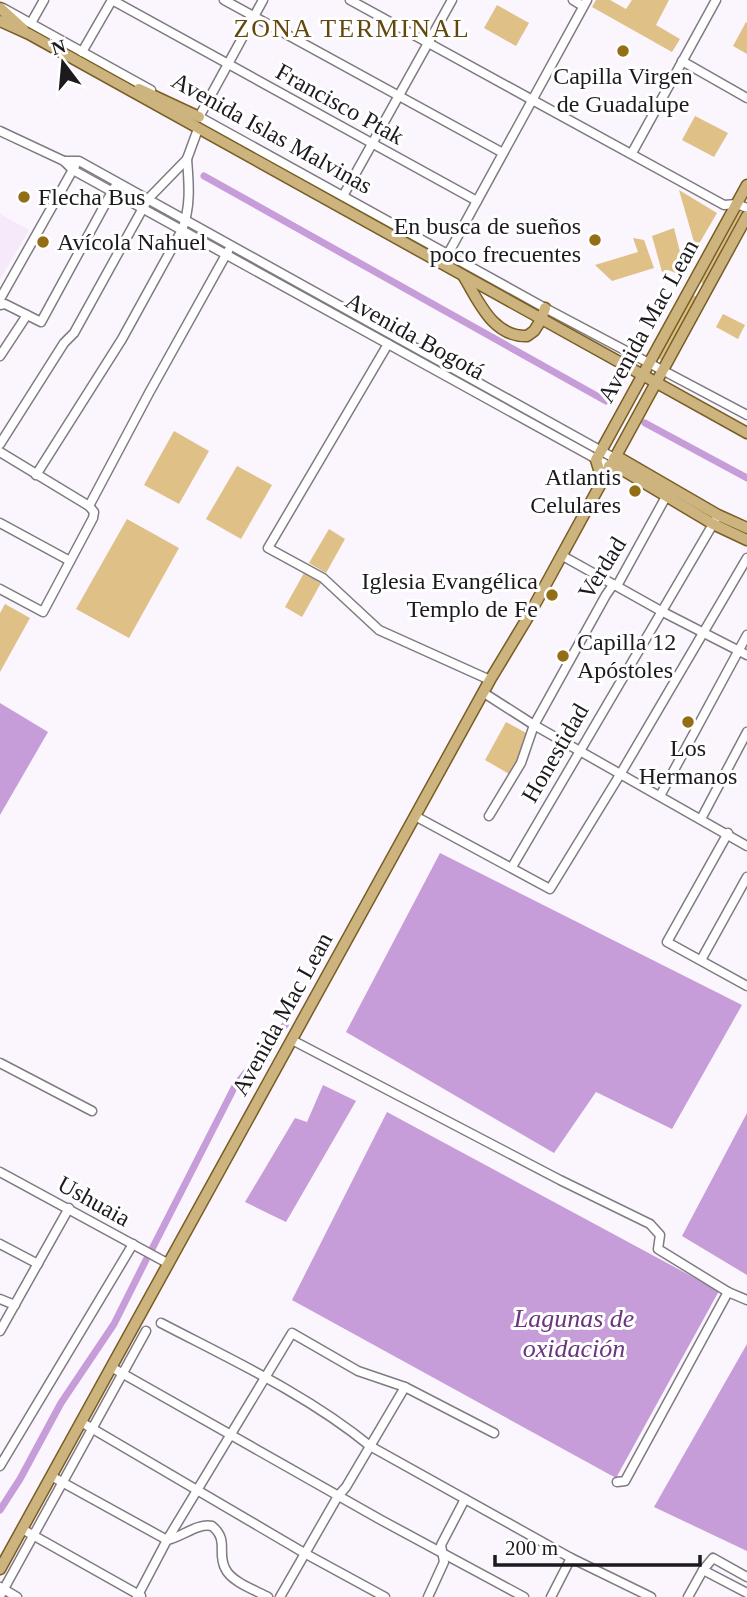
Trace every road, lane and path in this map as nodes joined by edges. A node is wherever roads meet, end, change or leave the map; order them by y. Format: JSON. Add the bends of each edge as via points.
{"nodes":[{"id":1,"x":44,"y":0,"type":"edge"},
{"id":2,"x":112,"y":0,"type":"edge"},
{"id":3,"x":224,"y":0,"type":"edge"},
{"id":4,"x":263,"y":0,"type":"edge"},
{"id":5,"x":350,"y":0,"type":"edge"},
{"id":6,"x":452,"y":0,"type":"edge"},
{"id":7,"x":573,"y":0,"type":"edge"},
{"id":8,"x":716,"y":0,"type":"edge"},
{"id":9,"x":585,"y":3,"type":"edge"},
{"id":10,"x":0,"y":7,"type":"edge"},
{"id":11,"x":254,"y":16,"type":"junction"},
{"id":12,"x":0,"y":22,"type":"edge"},
{"id":13,"x":30,"y":28,"type":"junction"},
{"id":14,"x":428,"y":42,"type":"junction"},
{"id":15,"x":79,"y":56,"type":"junction"},
{"id":16,"x":682,"y":61,"type":"junction"},
{"id":17,"x":228,"y":64,"type":"junction"},
{"id":18,"x":399,"y":95,"type":"junction"},
{"id":19,"x":747,"y":98,"type":"edge"},
{"id":20,"x":531,"y":100,"type":"junction"},
{"id":21,"x":199,"y":117,"type":"junction"},
{"id":22,"x":198,"y":129,"type":"junction"},
{"id":23,"x":0,"y":131,"type":"edge"},
{"id":24,"x":372,"y":143,"type":"junction"},
{"id":25,"x":503,"y":153,"type":"junction"},
{"id":26,"x":632,"y":153,"type":"junction"},
{"id":27,"x":187,"y":159,"type":"junction"},
{"id":28,"x":79,"y":161,"type":"junction"},
{"id":29,"x":64,"y":162,"type":"junction"},
{"id":30,"x":73,"y":170,"type":"junction"},
{"id":31,"x":117,"y":182,"type":"junction"},
{"id":32,"x":747,"y":185,"type":"edge"},
{"id":33,"x":111,"y":191,"type":"junction"},
{"id":34,"x":343,"y":196,"type":"junction"},
{"id":35,"x":148,"y":199,"type":"junction"},
{"id":36,"x":477,"y":201,"type":"junction"},
{"id":37,"x":742,"y":206,"type":"edge"},
{"id":38,"x":144,"y":209,"type":"junction"},
{"id":39,"x":747,"y":216,"type":"edge"},
{"id":40,"x":186,"y":220,"type":"junction"},
{"id":41,"x":182,"y":230,"type":"junction"},
{"id":42,"x":232,"y":246,"type":"junction"},
{"id":43,"x":448,"y":254,"type":"junction"},
{"id":44,"x":226,"y":255,"type":"junction"},
{"id":45,"x":464,"y":277,"type":"junction"},
{"id":46,"x":706,"y":290,"type":"junction"},
{"id":47,"x":689,"y":291,"type":"junction"},
{"id":48,"x":321,"y":295,"type":"junction"},
{"id":49,"x":0,"y":299,"type":"edge"},
{"id":50,"x":0,"y":305,"type":"edge"},
{"id":51,"x":315,"y":305,"type":"junction"},
{"id":52,"x":339,"y":305,"type":"junction"},
{"id":53,"x":545,"y":308,"type":"junction"},
{"id":54,"x":334,"y":315,"type":"junction"},
{"id":55,"x":27,"y":316,"type":"junction"},
{"id":56,"x":541,"y":320,"type":"junction"},
{"id":57,"x":387,"y":344,"type":"junction"},
{"id":58,"x":0,"y":356,"type":"edge"},
{"id":59,"x":650,"y":362,"type":"junction"},
{"id":60,"x":662,"y":369,"type":"junction"},
{"id":61,"x":643,"y":376,"type":"junction"},
{"id":62,"x":471,"y":379,"type":"junction"},
{"id":63,"x":655,"y":383,"type":"junction"},
{"id":64,"x":466,"y":388,"type":"junction"},
{"id":65,"x":747,"y":415,"type":"edge"},
{"id":66,"x":747,"y":433,"type":"edge"},
{"id":67,"x":0,"y":444,"type":"edge"},
{"id":68,"x":0,"y":452,"type":"edge"},
{"id":69,"x":599,"y":455,"type":"junction"},
{"id":70,"x":611,"y":462,"type":"junction"},
{"id":71,"x":36,"y":475,"type":"junction"},
{"id":72,"x":601,"y":480,"type":"junction"},
{"id":73,"x":669,"y":492,"type":"junction"},
{"id":74,"x":92,"y":509,"type":"junction"},
{"id":75,"x":716,"y":519,"type":"junction"},
{"id":76,"x":0,"y":523,"type":"edge"},
{"id":77,"x":747,"y":528,"type":"edge"},
{"id":78,"x":747,"y":540,"type":"edge"},
{"id":79,"x":561,"y":555,"type":"junction"},
{"id":80,"x":747,"y":558,"type":"edge"},
{"id":81,"x":70,"y":561,"type":"junction"},
{"id":82,"x":613,"y":585,"type":"junction"},
{"id":83,"x":1,"y":592,"type":"edge"},
{"id":84,"x":661,"y":611,"type":"junction"},
{"id":85,"x":702,"y":632,"type":"junction"},
{"id":86,"x":747,"y":635,"type":"edge"},
{"id":87,"x":743,"y":653,"type":"edge"},
{"id":88,"x":491,"y":680,"type":"junction"},
{"id":89,"x":484,"y":693,"type":"junction"},
{"id":90,"x":534,"y":725,"type":"junction"},
{"id":91,"x":747,"y":732,"type":"edge"},
{"id":92,"x":579,"y":749,"type":"junction"},
{"id":93,"x":621,"y":773,"type":"junction"},
{"id":94,"x":660,"y":796,"type":"junction"},
{"id":95,"x":415,"y":816,"type":"junction"},
{"id":96,"x":489,"y":817,"type":"dead end"},
{"id":97,"x":701,"y":819,"type":"junction"},
{"id":98,"x":728,"y":833,"type":"junction"},
{"id":99,"x":747,"y":846,"type":"edge"},
{"id":100,"x":512,"y":867,"type":"junction"},
{"id":101,"x":747,"y":877,"type":"edge"},
{"id":102,"x":701,"y":960,"type":"junction"},
{"id":103,"x":747,"y":986,"type":"edge"},
{"id":104,"x":292,"y":1040,"type":"junction"},
{"id":105,"x":0,"y":1063,"type":"edge"},
{"id":106,"x":92,"y":1111,"type":"dead end"},
{"id":107,"x":0,"y":1172,"type":"edge"},
{"id":108,"x":69,"y":1208,"type":"junction"},
{"id":109,"x":0,"y":1244,"type":"edge"},
{"id":110,"x":133,"y":1244,"type":"junction"},
{"id":111,"x":38,"y":1264,"type":"junction"},
{"id":112,"x":169,"y":1264,"type":"junction"},
{"id":113,"x":728,"y":1292,"type":"junction"},
{"id":114,"x":0,"y":1299,"type":"edge"},
{"id":115,"x":747,"y":1300,"type":"edge"},
{"id":116,"x":15,"y":1305,"type":"junction"},
{"id":117,"x":161,"y":1323,"type":"dead end"},
{"id":118,"x":0,"y":1331,"type":"edge"},
{"id":119,"x":146,"y":1331,"type":"dead end"},
{"id":120,"x":111,"y":1367,"type":"junction"},
{"id":121,"x":122,"y":1374,"type":"junction"},
{"id":122,"x":265,"y":1377,"type":"junction"},
{"id":123,"x":405,"y":1387,"type":"junction"},
{"id":124,"x":81,"y":1422,"type":"junction"},
{"id":125,"x":92,"y":1429,"type":"junction"},
{"id":126,"x":494,"y":1433,"type":"dead end"},
{"id":127,"x":230,"y":1435,"type":"junction"},
{"id":128,"x":370,"y":1446,"type":"junction"},
{"id":129,"x":0,"y":1466,"type":"edge"},
{"id":130,"x":51,"y":1476,"type":"junction"},
{"id":131,"x":63,"y":1482,"type":"junction"},
{"id":132,"x":617,"y":1482,"type":"dead end"},
{"id":133,"x":199,"y":1490,"type":"junction"},
{"id":134,"x":338,"y":1496,"type":"junction"},
{"id":135,"x":465,"y":1499,"type":"junction"},
{"id":136,"x":22,"y":1529,"type":"junction"},
{"id":137,"x":33,"y":1535,"type":"junction"},
{"id":138,"x":167,"y":1540,"type":"junction"},
{"id":139,"x":443,"y":1553,"type":"junction"},
{"id":140,"x":306,"y":1554,"type":"junction"},
{"id":141,"x":571,"y":1558,"type":"junction"},
{"id":142,"x":0,"y":1569,"type":"edge"},
{"id":143,"x":703,"y":1570,"type":"junction"},
{"id":144,"x":747,"y":1577,"type":"edge"},
{"id":145,"x":1,"y":1591,"type":"edge"},
{"id":146,"x":747,"y":1593,"type":"edge"},
{"id":147,"x":139,"y":1596,"type":"edge"},
{"id":148,"x":18,"y":1597,"type":"edge"},
{"id":149,"x":268,"y":1597,"type":"edge"},
{"id":150,"x":280,"y":1597,"type":"edge"},
{"id":151,"x":385,"y":1597,"type":"edge"},
{"id":152,"x":428,"y":1597,"type":"edge"},
{"id":153,"x":524,"y":1597,"type":"edge"},
{"id":154,"x":551,"y":1597,"type":"edge"},
{"id":155,"x":651,"y":1597,"type":"edge"},
{"id":156,"x":688,"y":1597,"type":"edge"}],
"edges":[{"from":1,"to":13,"type":"street"},
{"from":2,"to":15,"type":"street"},
{"from":2,"to":17,"type":"street","name":"Francisco Ptak"},
{"from":3,"to":11,"type":"street"},
{"from":4,"to":11,"type":"street"},
{"from":5,"to":14,"type":"street"},
{"from":6,"to":14,"type":"street"},
{"from":7,"to":9,"type":"street"},
{"from":8,"to":16,"type":"street"},
{"from":9,"to":20,"type":"street"},
{"from":10,"to":13,"type":"main road","name":"Avenida Islas Malvinas"},
{"from":11,"to":17,"type":"street"},
{"from":11,"to":18,"type":"street"},
{"from":12,"to":13,"type":"main road","name":"Avenida Islas Malvinas"},
{"from":13,"to":15,"type":"main road","name":"Avenida Islas Malvinas"},
{"from":14,"to":18,"type":"street"},
{"from":14,"to":20,"type":"street"},
{"from":15,"to":21,"type":"main road"},
{"from":15,"to":22,"type":"main road","name":"Avenida Islas Malvinas"},
{"from":16,"to":19,"type":"street"},
{"from":16,"to":26,"type":"street"},
{"from":17,"to":21,"type":"street"},
{"from":17,"to":24,"type":"street","name":"Francisco Ptak"},
{"from":18,"to":24,"type":"street"},
{"from":18,"to":25,"type":"street"},
{"from":20,"to":25,"type":"street"},
{"from":20,"to":26,"type":"street"},
{"from":21,"to":34,"type":"street","name":"Avenida Islas Malvinas"},
{"from":22,"to":27,"type":"street"},
{"from":22,"to":45,"type":"main road","name":"Avenida Islas Malvinas"},
{"from":23,"to":29,"type":"street","name":"Avenida Bogotá"},
{"from":24,"to":34,"type":"street"},
{"from":24,"to":36,"type":"street","name":"Francisco Ptak"},
{"from":25,"to":36,"type":"street"},
{"from":26,"to":37,"type":"street","via":[[724,205]]},
{"from":27,"to":35,"type":"street"},
{"from":27,"to":40,"type":"street","via":[[190,193]]},
{"from":28,"to":29,"type":"street"},
{"from":28,"to":30,"type":"street"},
{"from":28,"to":31,"type":"street","name":"Avenida Bogotá"},
{"from":29,"to":30,"type":"street","name":"Avenida Bogotá"},
{"from":30,"to":33,"type":"street","name":"Avenida Bogotá"},
{"from":30,"to":49,"type":"street"},
{"from":31,"to":33,"type":"street"},
{"from":31,"to":35,"type":"street","name":"Avenida Bogotá"},
{"from":32,"to":37,"type":"main road","name":"Avenida Mac Lean"},
{"from":33,"to":38,"type":"street","name":"Avenida Bogotá"},
{"from":33,"to":55,"type":"street","via":[[41,322]]},
{"from":34,"to":43,"type":"street","name":"Avenida Islas Malvinas"},
{"from":35,"to":38,"type":"street"},
{"from":35,"to":40,"type":"street","name":"Avenida Bogotá"},
{"from":36,"to":43,"type":"street"},
{"from":37,"to":47,"type":"main road","name":"Avenida Mac Lean"},
{"from":38,"to":41,"type":"street","name":"Avenida Bogotá"},
{"from":38,"to":67,"type":"street","via":[[74,332]]},
{"from":39,"to":46,"type":"main road","name":"Avenida Mac Lean"},
{"from":40,"to":41,"type":"street"},
{"from":40,"to":42,"type":"street","name":"Avenida Bogotá"},
{"from":41,"to":44,"type":"street","name":"Avenida Bogotá"},
{"from":41,"to":71,"type":"street","via":[[122,339]]},
{"from":42,"to":44,"type":"street"},
{"from":42,"to":48,"type":"street","name":"Avenida Bogotá"},
{"from":43,"to":53,"type":"street","name":"Avenida Islas Malvinas"},
{"from":44,"to":51,"type":"street","name":"Avenida Bogotá"},
{"from":44,"to":74,"type":"street","via":[[149,393]]},
{"from":45,"to":56,"type":"main road","name":"Avenida Islas Malvinas"},
{"from":45,"to":56,"type":"main road","via":[[487,315],[509,334],[527,336]]},
{"from":46,"to":47,"type":"street"},
{"from":46,"to":60,"type":"main road","name":"Avenida Mac Lean"},
{"from":47,"to":59,"type":"main road","name":"Avenida Mac Lean"},
{"from":48,"to":51,"type":"street"},
{"from":48,"to":52,"type":"street","name":"Avenida Bogotá"},
{"from":50,"to":55,"type":"street"},
{"from":51,"to":54,"type":"street","name":"Avenida Bogotá"},
{"from":52,"to":54,"type":"street"},
{"from":52,"to":62,"type":"street","name":"Avenida Bogotá"},
{"from":53,"to":56,"type":"main road"},
{"from":53,"to":59,"type":"street","name":"Avenida Islas Malvinas"},
{"from":54,"to":57,"type":"street","name":"Avenida Bogotá"},
{"from":55,"to":58,"type":"street"},
{"from":56,"to":61,"type":"main road","name":"Avenida Islas Malvinas"},
{"from":57,"to":64,"type":"street","name":"Avenida Bogotá"},
{"from":57,"to":88,"type":"street","via":[[268,548],[323,578],[379,630]]},
{"from":59,"to":60,"type":"street","name":"Avenida Islas Malvinas"},
{"from":59,"to":61,"type":"main road","name":"Avenida Mac Lean"},
{"from":60,"to":63,"type":"main road","name":"Avenida Mac Lean"},
{"from":60,"to":65,"type":"street","name":"Avenida Islas Malvinas"},
{"from":61,"to":63,"type":"main road","name":"Avenida Islas Malvinas"},
{"from":61,"to":69,"type":"main road","name":"Avenida Mac Lean"},
{"from":62,"to":64,"type":"street"},
{"from":62,"to":69,"type":"street","name":"Avenida Bogotá"},
{"from":63,"to":66,"type":"main road","name":"Avenida Islas Malvinas"},
{"from":63,"to":70,"type":"main road","name":"Avenida Mac Lean"},
{"from":64,"to":69,"type":"street","name":"Avenida Bogotá"},
{"from":68,"to":71,"type":"street"},
{"from":69,"to":70,"type":"street","name":"Avenida Bogotá"},
{"from":69,"to":72,"type":"main road"},
{"from":70,"to":72,"type":"main road","name":"Avenida Mac Lean"},
{"from":70,"to":73,"type":"main road","name":"Avenida Bogotá","via":[[618,457]]},
{"from":71,"to":74,"type":"street"},
{"from":72,"to":79,"type":"main road","name":"Avenida Mac Lean"},
{"from":73,"to":75,"type":"main road","name":"Avenida Bogotá"},
{"from":73,"to":82,"type":"street","name":"Verdad","via":[[618,584]]},
{"from":74,"to":81,"type":"street","via":[[93,518]]},
{"from":75,"to":77,"type":"main road","name":"Avenida Bogotá"},
{"from":75,"to":78,"type":"main road","name":"Avenida Bogotá"},
{"from":75,"to":84,"type":"street","name":"Honestidad"},
{"from":76,"to":81,"type":"street"},
{"from":79,"to":82,"type":"street"},
{"from":79,"to":88,"type":"main road","name":"Avenida Mac Lean"},
{"from":80,"to":85,"type":"street"},
{"from":81,"to":83,"type":"street","via":[[43,612]]},
{"from":82,"to":84,"type":"street"},
{"from":82,"to":90,"type":"street","name":"Verdad"},
{"from":84,"to":85,"type":"street"},
{"from":84,"to":92,"type":"street","name":"Honestidad"},
{"from":85,"to":87,"type":"street"},
{"from":85,"to":93,"type":"street"},
{"from":86,"to":87,"type":"street"},
{"from":87,"to":94,"type":"street"},
{"from":88,"to":89,"type":"main road","name":"Avenida Mac Lean"},
{"from":89,"to":90,"type":"street"},
{"from":89,"to":95,"type":"main road","name":"Avenida Mac Lean"},
{"from":90,"to":92,"type":"street"},
{"from":90,"to":96,"type":"street","name":"Verdad","via":[[521,763]]},
{"from":91,"to":97,"type":"street"},
{"from":92,"to":93,"type":"street"},
{"from":92,"to":100,"type":"street","name":"Honestidad"},
{"from":93,"to":94,"type":"street"},
{"from":93,"to":100,"type":"street","via":[[550,889]]},
{"from":94,"to":97,"type":"street"},
{"from":95,"to":100,"type":"street"},
{"from":95,"to":104,"type":"main road","name":"Avenida Mac Lean"},
{"from":97,"to":98,"type":"street"},
{"from":98,"to":99,"type":"street"},
{"from":98,"to":102,"type":"street","via":[[667,942]]},
{"from":101,"to":102,"type":"street"},
{"from":102,"to":103,"type":"street"},
{"from":104,"to":112,"type":"main road","name":"Avenida Mac Lean"},
{"from":104,"to":113,"type":"street","via":[[650,1224],[660,1235],[658,1249]]},
{"from":105,"to":106,"type":"street"},
{"from":107,"to":108,"type":"street","name":"Ushuaia"},
{"from":108,"to":110,"type":"street","name":"Ushuaia"},
{"from":108,"to":111,"type":"street"},
{"from":109,"to":111,"type":"street"},
{"from":110,"to":112,"type":"street","name":"Ushuaia"},
{"from":110,"to":129,"type":"street"},
{"from":111,"to":116,"type":"street"},
{"from":112,"to":120,"type":"main road","name":"Avenida Mac Lean"},
{"from":113,"to":115,"type":"street"},
{"from":113,"to":132,"type":"street","via":[[625,1481]]},
{"from":114,"to":116,"type":"street"},
{"from":116,"to":118,"type":"street"},
{"from":117,"to":122,"type":"street"},
{"from":119,"to":121,"type":"street"},
{"from":120,"to":121,"type":"street"},
{"from":120,"to":124,"type":"main road","name":"Avenida Mac Lean"},
{"from":121,"to":125,"type":"street"},
{"from":121,"to":127,"type":"street"},
{"from":122,"to":123,"type":"street","via":[[292,1334],[358,1371]]},
{"from":122,"to":127,"type":"street"},
{"from":122,"to":128,"type":"street"},
{"from":123,"to":126,"type":"street"},
{"from":123,"to":128,"type":"street"},
{"from":124,"to":125,"type":"street"},
{"from":124,"to":130,"type":"main road","name":"Avenida Mac Lean"},
{"from":125,"to":131,"type":"street"},
{"from":125,"to":133,"type":"street"},
{"from":127,"to":133,"type":"street"},
{"from":127,"to":134,"type":"street"},
{"from":128,"to":134,"type":"street"},
{"from":128,"to":135,"type":"street"},
{"from":130,"to":131,"type":"street"},
{"from":130,"to":136,"type":"main road","name":"Avenida Mac Lean"},
{"from":131,"to":137,"type":"street"},
{"from":131,"to":138,"type":"street"},
{"from":133,"to":138,"type":"street"},
{"from":133,"to":140,"type":"street"},
{"from":134,"to":139,"type":"street"},
{"from":134,"to":140,"type":"street"},
{"from":135,"to":139,"type":"street","via":[[441,1545]]},
{"from":135,"to":141,"type":"street"},
{"from":136,"to":137,"type":"street"},
{"from":136,"to":142,"type":"main road","name":"Avenida Mac Lean"},
{"from":137,"to":145,"type":"street"},
{"from":137,"to":147,"type":"street"},
{"from":138,"to":147,"type":"street"},
{"from":138,"to":149,"type":"street","via":[[212,1526],[219,1532],[222,1562],[229,1575]]},
{"from":139,"to":152,"type":"street","via":[[444,1562]]},
{"from":139,"to":153,"type":"street"},
{"from":140,"to":150,"type":"street"},
{"from":140,"to":151,"type":"street"},
{"from":141,"to":154,"type":"street"},
{"from":141,"to":155,"type":"street"},
{"from":143,"to":144,"type":"street","via":[[713,1558]]},
{"from":143,"to":146,"type":"street"},
{"from":143,"to":156,"type":"street"},
{"from":145,"to":148,"type":"street"}]}
